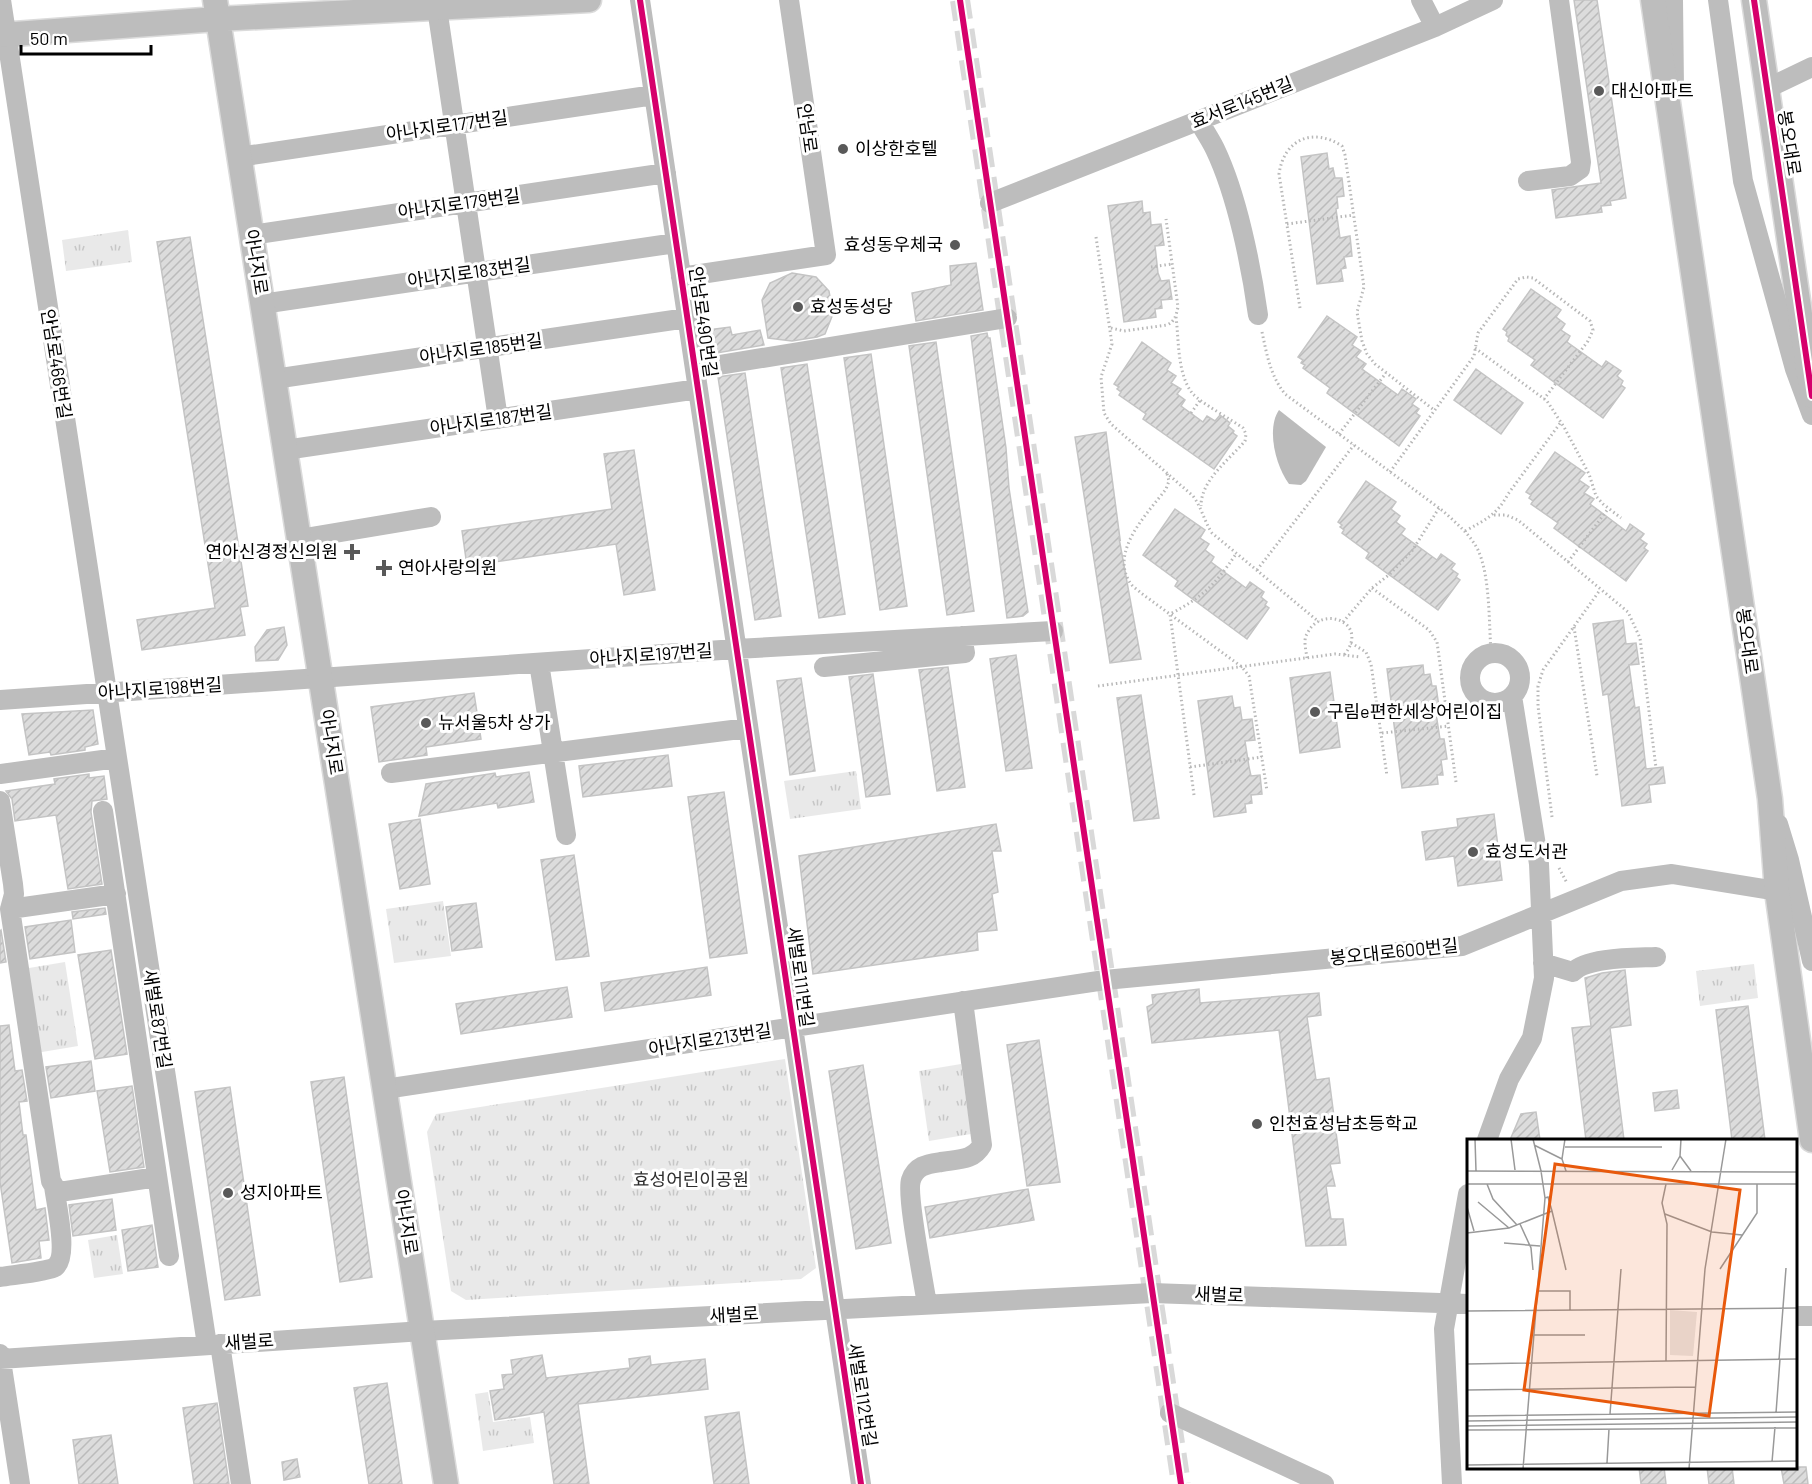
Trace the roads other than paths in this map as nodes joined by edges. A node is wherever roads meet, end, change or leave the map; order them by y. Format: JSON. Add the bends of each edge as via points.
{"nodes":[{"id":1,"x":0,"y":0,"type":"edge"},
{"id":2,"x":589,"y":0,"type":"edge"},
{"id":3,"x":640,"y":0,"type":"edge"},
{"id":4,"x":789,"y":0,"type":"edge"},
{"id":5,"x":1421,"y":0,"type":"edge"},
{"id":6,"x":1493,"y":0,"type":"edge"},
{"id":7,"x":1559,"y":0,"type":"edge"},
{"id":8,"x":1653,"y":0,"type":"edge"},
{"id":9,"x":1673,"y":0,"type":"edge"},
{"id":10,"x":1718,"y":0,"type":"edge"},
{"id":11,"x":1754,"y":0,"type":"edge"},
{"id":12,"x":437,"y":8,"type":"junction"},
{"id":13,"x":216,"y":9,"type":"edge"},
{"id":14,"x":1435,"y":27,"type":"junction"},
{"id":15,"x":3,"y":35,"type":"edge"},
{"id":16,"x":1812,"y":67,"type":"edge"},
{"id":17,"x":1766,"y":89,"type":"junction"},
{"id":18,"x":654,"y":95,"type":"junction"},
{"id":19,"x":1198,"y":120,"type":"junction"},
{"id":20,"x":455,"y":125,"type":"junction"},
{"id":21,"x":1675,"y":139,"type":"junction"},
{"id":22,"x":239,"y":157,"type":"junction"},
{"id":23,"x":666,"y":173,"type":"junction"},
{"id":24,"x":1528,"y":181,"type":"dead end"},
{"id":25,"x":990,"y":202,"type":"dead end"},
{"id":26,"x":466,"y":203,"type":"junction"},
{"id":27,"x":251,"y":235,"type":"junction"},
{"id":28,"x":676,"y":243,"type":"junction"},
{"id":29,"x":826,"y":255,"type":"joint"},
{"id":30,"x":477,"y":272,"type":"junction"},
{"id":31,"x":681,"y":277,"type":"junction"},
{"id":32,"x":262,"y":304,"type":"junction"},
{"id":33,"x":1258,"y":315,"type":"road end"},
{"id":34,"x":687,"y":318,"type":"junction"},
{"id":35,"x":1007,"y":318,"type":"dead end"},
{"id":36,"x":488,"y":348,"type":"junction"},
{"id":37,"x":695,"y":369,"type":"junction"},
{"id":38,"x":274,"y":379,"type":"junction"},
{"id":39,"x":698,"y":389,"type":"junction"},
{"id":40,"x":1812,"y":396,"type":"edge"},
{"id":41,"x":1812,"y":415,"type":"edge"},
{"id":42,"x":498,"y":418,"type":"junction"},
{"id":43,"x":285,"y":450,"type":"junction"},
{"id":44,"x":431,"y":517,"type":"dead end"},
{"id":45,"x":299,"y":539,"type":"junction"},
{"id":46,"x":1053,"y":631,"type":"dead end"},
{"id":47,"x":962,"y":636,"type":"junction"},
{"id":48,"x":736,"y":649,"type":"junction"},
{"id":49,"x":539,"y":663,"type":"junction"},
{"id":50,"x":824,"y":668,"type":"dead end"},
{"id":51,"x":321,"y":677,"type":"junction"},
{"id":52,"x":107,"y":692,"type":"junction"},
{"id":53,"x":1512,"y":696,"type":"junction"},
{"id":54,"x":0,"y":700,"type":"edge"},
{"id":55,"x":748,"y":728,"type":"junction"},
{"id":56,"x":552,"y":753,"type":"junction"},
{"id":57,"x":117,"y":758,"type":"junction"},
{"id":58,"x":391,"y":773,"type":"dead end"},
{"id":59,"x":0,"y":774,"type":"edge"},
{"id":60,"x":1770,"y":799,"type":"junction"},
{"id":61,"x":0,"y":801,"type":"edge"},
{"id":62,"x":104,"y":811,"type":"dead end"},
{"id":63,"x":566,"y":835,"type":"dead end"},
{"id":64,"x":1777,"y":891,"type":"junction"},
{"id":65,"x":116,"y":894,"type":"junction"},
{"id":66,"x":10,"y":909,"type":"junction"},
{"id":67,"x":1540,"y":914,"type":"junction"},
{"id":68,"x":1656,"y":957,"type":"dead end"},
{"id":69,"x":1812,"y":961,"type":"edge"},
{"id":70,"x":1543,"y":963,"type":"junction"},
{"id":71,"x":1105,"y":980,"type":"joint"},
{"id":72,"x":963,"y":1001,"type":"junction"},
{"id":73,"x":792,"y":1027,"type":"junction"},
{"id":74,"x":385,"y":1089,"type":"junction"},
{"id":75,"x":1487,"y":1139,"type":"edge"},
{"id":76,"x":1812,"y":1140,"type":"edge"},
{"id":77,"x":157,"y":1177,"type":"junction"},
{"id":78,"x":54,"y":1186,"type":"junction"},
{"id":79,"x":1467,"y":1205,"type":"edge"},
{"id":80,"x":169,"y":1256,"type":"dead end"},
{"id":81,"x":0,"y":1277,"type":"edge"},
{"id":82,"x":1447,"y":1304,"type":"junction"},
{"id":83,"x":1467,"y":1304,"type":"edge"},
{"id":84,"x":927,"y":1305,"type":"junction"},
{"id":85,"x":834,"y":1310,"type":"junction"},
{"id":86,"x":423,"y":1331,"type":"junction"},
{"id":87,"x":214,"y":1345,"type":"junction"},
{"id":88,"x":0,"y":1354,"type":"edge"},
{"id":89,"x":0,"y":1359,"type":"edge"},
{"id":90,"x":1170,"y":1413,"type":"dead end"},
{"id":91,"x":20,"y":1484,"type":"edge"},
{"id":92,"x":241,"y":1484,"type":"edge"},
{"id":93,"x":446,"y":1484,"type":"edge"},
{"id":94,"x":861,"y":1484,"type":"edge"},
{"id":95,"x":1324,"y":1484,"type":"edge"},
{"id":96,"x":1452,"y":1484,"type":"edge"}],
"edges":[{"from":1,"to":15,"type":"street","name":"안남로466번길"},
{"from":2,"to":12,"type":"main road"},
{"from":3,"to":18,"type":"street","name":"안남로490번길"},
{"from":4,"to":29,"type":"street","name":"안남로"},
{"from":5,"to":14,"type":"street"},
{"from":6,"to":14,"type":"street","name":"효서로145번길"},
{"from":7,"to":24,"type":"street","via":[[1580,169],[1570,176]]},
{"from":8,"to":21,"type":"main road","name":"봉오대로"},
{"from":9,"to":21,"type":"street"},
{"from":10,"to":41,"type":"street","via":[[1743,181],[1795,369]]},
{"from":11,"to":17,"type":"main road","name":"봉오대로"},
{"from":12,"to":13,"type":"main road"},
{"from":12,"to":20,"type":"street"},
{"from":13,"to":15,"type":"main road"},
{"from":13,"to":22,"type":"main road","name":"아나지로"},
{"from":14,"to":19,"type":"street","name":"효서로145번길"},
{"from":15,"to":52,"type":"street","name":"안남로466번길"},
{"from":16,"to":17,"type":"street"},
{"from":17,"to":40,"type":"main road","name":"봉오대로"},
{"from":18,"to":20,"type":"street","name":"아나지로177번길"},
{"from":18,"to":23,"type":"street","name":"안남로490번길"},
{"from":19,"to":25,"type":"street","name":"효서로145번길"},
{"from":19,"to":33,"type":"street","via":[[1215,148],[1230,189]]},
{"from":20,"to":22,"type":"street","name":"아나지로177번길"},
{"from":20,"to":26,"type":"street"},
{"from":21,"to":60,"type":"main road","name":"봉오대로"},
{"from":22,"to":27,"type":"main road","name":"아나지로"},
{"from":23,"to":26,"type":"street","name":"아나지로179번길"},
{"from":23,"to":28,"type":"street","name":"안남로490번길"},
{"from":26,"to":27,"type":"street","name":"아나지로179번길"},
{"from":26,"to":30,"type":"street"},
{"from":27,"to":32,"type":"main road","name":"아나지로"},
{"from":28,"to":30,"type":"street","name":"아나지로183번길"},
{"from":28,"to":31,"type":"street","name":"안남로490번길"},
{"from":29,"to":31,"type":"street","name":"안남로490번길"},
{"from":30,"to":32,"type":"street","name":"아나지로183번길"},
{"from":30,"to":36,"type":"street"},
{"from":31,"to":34,"type":"street","name":"안남로490번길"},
{"from":32,"to":38,"type":"main road","name":"아나지로"},
{"from":34,"to":36,"type":"street","name":"아나지로185번길"},
{"from":34,"to":37,"type":"street","name":"안남로490번길"},
{"from":35,"to":37,"type":"street"},
{"from":36,"to":38,"type":"street","name":"아나지로185번길"},
{"from":36,"to":42,"type":"street"},
{"from":37,"to":39,"type":"street","name":"안남로490번길"},
{"from":38,"to":43,"type":"main road","name":"아나지로"},
{"from":39,"to":42,"type":"street","name":"아나지로187번길"},
{"from":39,"to":48,"type":"street","name":"안남로490번길"},
{"from":42,"to":43,"type":"street","name":"아나지로187번길"},
{"from":43,"to":45,"type":"main road","name":"아나지로"},
{"from":44,"to":45,"type":"street"},
{"from":45,"to":51,"type":"main road","name":"아나지로"},
{"from":46,"to":47,"type":"street","name":"아나지로197번길"},
{"from":47,"to":48,"type":"street","name":"아나지로197번길"},
{"from":47,"to":50,"type":"street","via":[[965,653]]},
{"from":48,"to":49,"type":"street","name":"아나지로197번길"},
{"from":48,"to":55,"type":"street","name":"새벌로111번길"},
{"from":49,"to":51,"type":"street","name":"아나지로197번길"},
{"from":49,"to":56,"type":"street"},
{"from":51,"to":52,"type":"street","name":"아나지로198번길"},
{"from":51,"to":74,"type":"main road","name":"아나지로"},
{"from":52,"to":54,"type":"street","name":"아나지로198번길"},
{"from":52,"to":57,"type":"street","name":"새벌로87번길"},
{"from":53,"to":53,"type":"street","via":[[1496,703],[1474,692],[1470,684],[1477,660],[1491,653],[1506,656],[1517,667],[1519,682]]},
{"from":53,"to":67,"type":"street","via":[[1539,864]]},
{"from":55,"to":56,"type":"street"},
{"from":55,"to":73,"type":"street","name":"새벌로111번길"},
{"from":56,"to":58,"type":"street"},
{"from":56,"to":63,"type":"street"},
{"from":57,"to":59,"type":"street"},
{"from":57,"to":87,"type":"street","name":"새벌로87번길"},
{"from":60,"to":64,"type":"main road","name":"봉오대로"},
{"from":60,"to":69,"type":"street","via":[[1789,860]]},
{"from":61,"to":66,"type":"street","via":[[14,894]]},
{"from":62,"to":65,"type":"street"},
{"from":64,"to":67,"type":"street","name":"봉오대로600번길","via":[[1672,874],[1621,881]]},
{"from":64,"to":76,"type":"main road","name":"봉오대로"},
{"from":65,"to":66,"type":"street"},
{"from":65,"to":77,"type":"street"},
{"from":66,"to":78,"type":"street"},
{"from":67,"to":70,"type":"street"},
{"from":67,"to":71,"type":"street","name":"봉오대로600번길","via":[[1462,946]]},
{"from":68,"to":70,"type":"street","via":[[1590,963],[1573,972]]},
{"from":70,"to":75,"type":"street","via":[[1544,978],[1532,1038],[1509,1079]]},
{"from":71,"to":72,"type":"street","name":"아나지로213번길"},
{"from":72,"to":73,"type":"street","name":"아나지로213번길"},
{"from":72,"to":84,"type":"street","via":[[982,1145],[977,1154],[969,1157],[918,1168],[911,1181]]},
{"from":73,"to":74,"type":"street","name":"아나지로213번길"},
{"from":73,"to":85,"type":"street","name":"새벌로111번길"},
{"from":74,"to":86,"type":"main road","name":"아나지로"},
{"from":77,"to":78,"type":"street","via":[[66,1191],[57,1191]]},
{"from":77,"to":80,"type":"street"},
{"from":78,"to":81,"type":"street","via":[[62,1247],[60,1260],[52,1269]]},
{"from":79,"to":82,"type":"street"},
{"from":82,"to":83,"type":"street","name":"새벌로"},
{"from":82,"to":84,"type":"street","name":"새벌로","via":[[1152,1293]]},
{"from":82,"to":96,"type":"street","via":[[1444,1329]]},
{"from":84,"to":85,"type":"street","name":"새벌로"},
{"from":85,"to":86,"type":"street","name":"새벌로"},
{"from":85,"to":94,"type":"street","name":"새벌로112번길"},
{"from":86,"to":87,"type":"street","name":"새벌로"},
{"from":86,"to":93,"type":"main road","name":"아나지로"},
{"from":87,"to":89,"type":"street","name":"새벌로"},
{"from":87,"to":92,"type":"street","name":"새벌로87번길"},
{"from":88,"to":89,"type":"street"},
{"from":89,"to":91,"type":"street"},
{"from":90,"to":95,"type":"street"}]}
